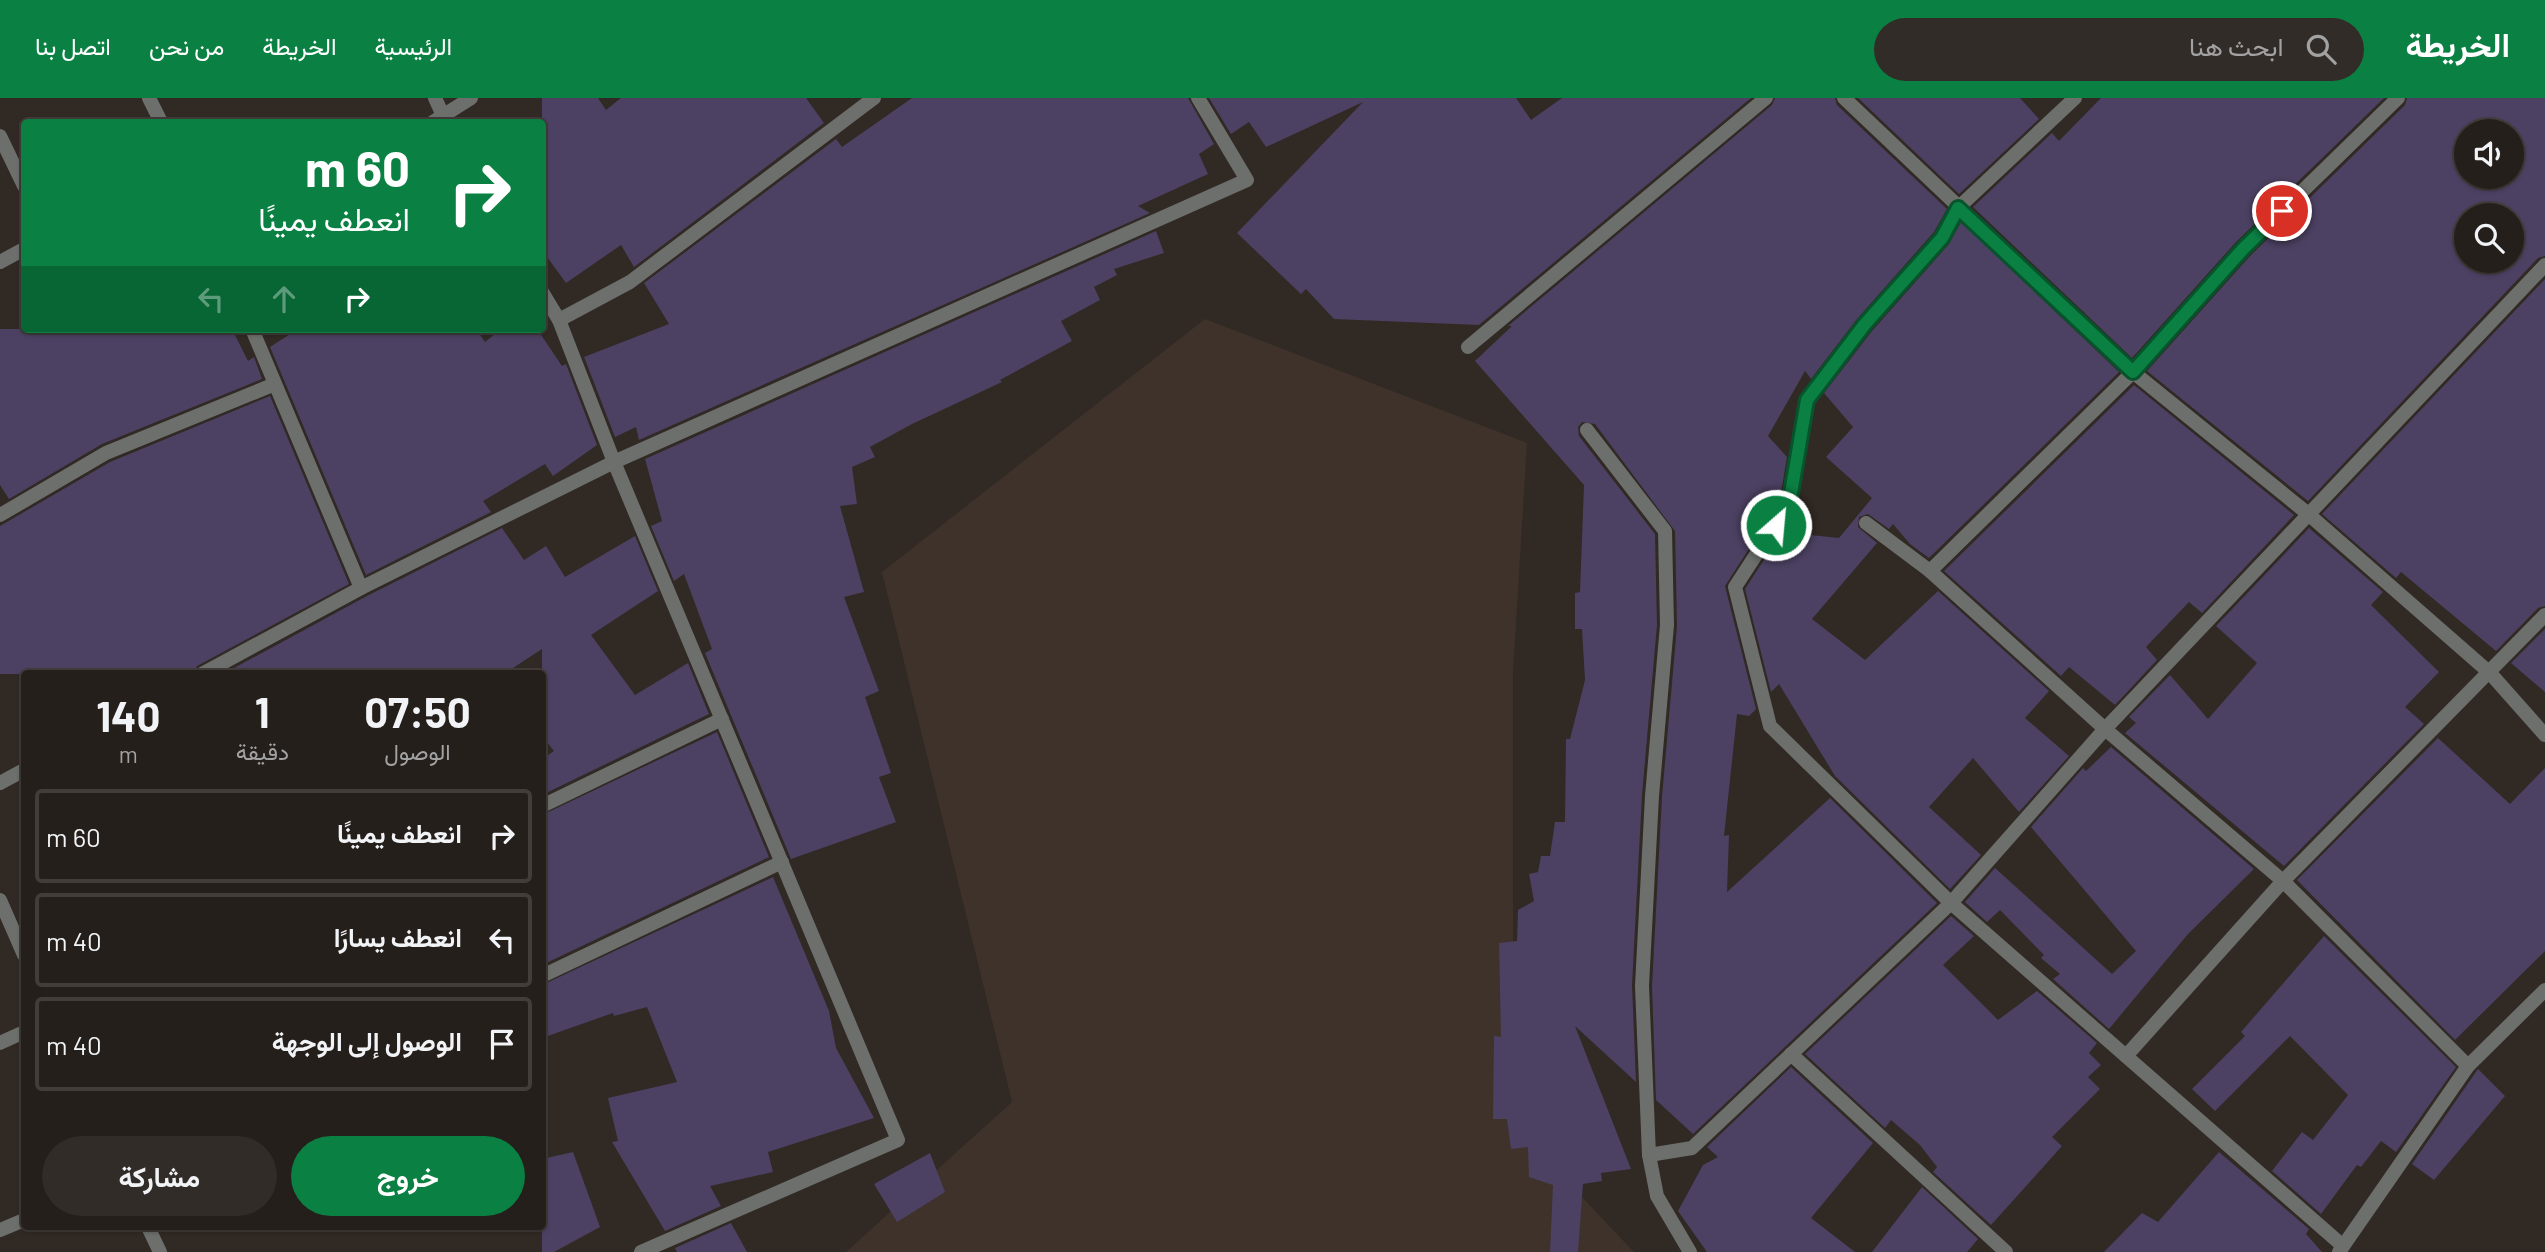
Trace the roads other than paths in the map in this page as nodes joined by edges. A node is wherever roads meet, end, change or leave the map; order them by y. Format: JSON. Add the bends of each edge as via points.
{"nodes":[{"id":1,"x":149,"y":98,"type":"edge"},
{"id":2,"x":435,"y":98,"type":"edge"},
{"id":3,"x":471,"y":98,"type":"edge"},
{"id":4,"x":874,"y":98,"type":"edge"},
{"id":5,"x":1198,"y":98,"type":"edge"},
{"id":6,"x":1766,"y":98,"type":"edge"},
{"id":7,"x":1844,"y":98,"type":"edge"},
{"id":8,"x":2075,"y":98,"type":"edge"},
{"id":9,"x":2398,"y":98,"type":"edge"},
{"id":10,"x":160,"y":119,"type":"edge"},
{"id":11,"x":440,"y":119,"type":"edge"},
{"id":12,"x":444,"y":119,"type":"edge"},
{"id":13,"x":0,"y":136,"type":"edge"},
{"id":14,"x":21,"y":180,"type":"edge"},
{"id":15,"x":1958,"y":208,"type":"junction"},
{"id":16,"x":21,"y":250,"type":"edge"},
{"id":17,"x":0,"y":262,"type":"edge"},
{"id":18,"x":2545,"y":265,"type":"edge"},
{"id":19,"x":546,"y":299,"type":"edge"},
{"id":20,"x":559,"y":320,"type":"junction"},
{"id":21,"x":254,"y":333,"type":"edge"},
{"id":22,"x":1468,"y":346,"type":"dead end"},
{"id":23,"x":2133,"y":372,"type":"junction"},
{"id":24,"x":275,"y":384,"type":"junction"},
{"id":25,"x":1587,"y":430,"type":"dead end"},
{"id":26,"x":614,"y":462,"type":"junction"},
{"id":27,"x":2307,"y":513,"type":"junction"},
{"id":28,"x":0,"y":515,"type":"edge"},
{"id":29,"x":1866,"y":523,"type":"dead end"},
{"id":30,"x":1930,"y":571,"type":"junction"},
{"id":31,"x":361,"y":588,"type":"junction"},
{"id":32,"x":2545,"y":615,"type":"edge"},
{"id":33,"x":209,"y":670,"type":"edge"},
{"id":34,"x":2490,"y":673,"type":"junction"},
{"id":35,"x":722,"y":719,"type":"junction"},
{"id":36,"x":2105,"y":729,"type":"junction"},
{"id":37,"x":2545,"y":735,"type":"edge"},
{"id":38,"x":21,"y":772,"type":"edge"},
{"id":39,"x":0,"y":783,"type":"edge"},
{"id":40,"x":546,"y":804,"type":"edge"},
{"id":41,"x":782,"y":862,"type":"junction"},
{"id":42,"x":2283,"y":881,"type":"junction"},
{"id":43,"x":0,"y":900,"type":"edge"},
{"id":44,"x":1951,"y":904,"type":"junction"},
{"id":45,"x":21,"y":948,"type":"edge"},
{"id":46,"x":546,"y":974,"type":"edge"},
{"id":47,"x":2545,"y":990,"type":"edge"},
{"id":48,"x":21,"y":1033,"type":"edge"},
{"id":49,"x":0,"y":1043,"type":"edge"},
{"id":50,"x":1791,"y":1054,"type":"junction"},
{"id":51,"x":2126,"y":1056,"type":"junction"},
{"id":52,"x":2468,"y":1066,"type":"junction"},
{"id":53,"x":1649,"y":1155,"type":"junction"},
{"id":54,"x":21,"y":1221,"type":"edge"},
{"id":55,"x":0,"y":1230,"type":"edge"},
{"id":56,"x":149,"y":1230,"type":"edge"},
{"id":57,"x":2341,"y":1249,"type":"edge"},
{"id":58,"x":160,"y":1252,"type":"edge"},
{"id":59,"x":641,"y":1252,"type":"edge"},
{"id":60,"x":1690,"y":1252,"type":"edge"},
{"id":61,"x":2006,"y":1252,"type":"edge"}],
"edges":[{"from":1,"to":10,"type":"street"},
{"from":2,"to":11,"type":"street"},
{"from":3,"to":12,"type":"street"},
{"from":4,"to":20,"type":"street","via":[[630,282]]},
{"from":5,"to":26,"type":"street","via":[[1247,180]]},
{"from":6,"to":22,"type":"street"},
{"from":7,"to":15,"type":"street"},
{"from":8,"to":15,"type":"street"},
{"from":9,"to":23,"type":"street","via":[[2243,249]]},
{"from":13,"to":14,"type":"street"},
{"from":15,"to":23,"type":"street"},
{"from":15,"to":44,"type":"street","via":[[1942,238],[1865,324],[1807,400],[1789,505],[1735,587],[1770,726]]},
{"from":16,"to":17,"type":"street"},
{"from":18,"to":27,"type":"street"},
{"from":19,"to":20,"type":"street"},
{"from":20,"to":26,"type":"street"},
{"from":21,"to":24,"type":"street"},
{"from":23,"to":27,"type":"street"},
{"from":23,"to":30,"type":"street"},
{"from":24,"to":28,"type":"street","via":[[106,453]]},
{"from":24,"to":31,"type":"street"},
{"from":25,"to":53,"type":"street","via":[[1665,531],[1667,625],[1642,986]]},
{"from":26,"to":31,"type":"street"},
{"from":26,"to":35,"type":"street"},
{"from":27,"to":34,"type":"street"},
{"from":27,"to":36,"type":"street"},
{"from":29,"to":30,"type":"street"},
{"from":30,"to":36,"type":"street"},
{"from":31,"to":33,"type":"street"},
{"from":32,"to":34,"type":"street"},
{"from":34,"to":37,"type":"street"},
{"from":34,"to":42,"type":"street"},
{"from":35,"to":40,"type":"street"},
{"from":35,"to":41,"type":"street"},
{"from":36,"to":42,"type":"street"},
{"from":36,"to":44,"type":"street"},
{"from":38,"to":39,"type":"street"},
{"from":41,"to":46,"type":"street"},
{"from":41,"to":59,"type":"street","via":[[898,1140]]},
{"from":42,"to":51,"type":"street"},
{"from":42,"to":52,"type":"street"},
{"from":43,"to":45,"type":"street"},
{"from":44,"to":50,"type":"street"},
{"from":44,"to":51,"type":"street"},
{"from":47,"to":52,"type":"street"},
{"from":48,"to":49,"type":"street"},
{"from":50,"to":53,"type":"street","via":[[1692,1148]]},
{"from":50,"to":61,"type":"street"},
{"from":51,"to":57,"type":"street"},
{"from":52,"to":57,"type":"street"},
{"from":53,"to":60,"type":"street","via":[[1657,1196]]},
{"from":54,"to":55,"type":"street"},
{"from":56,"to":58,"type":"street"}]}
